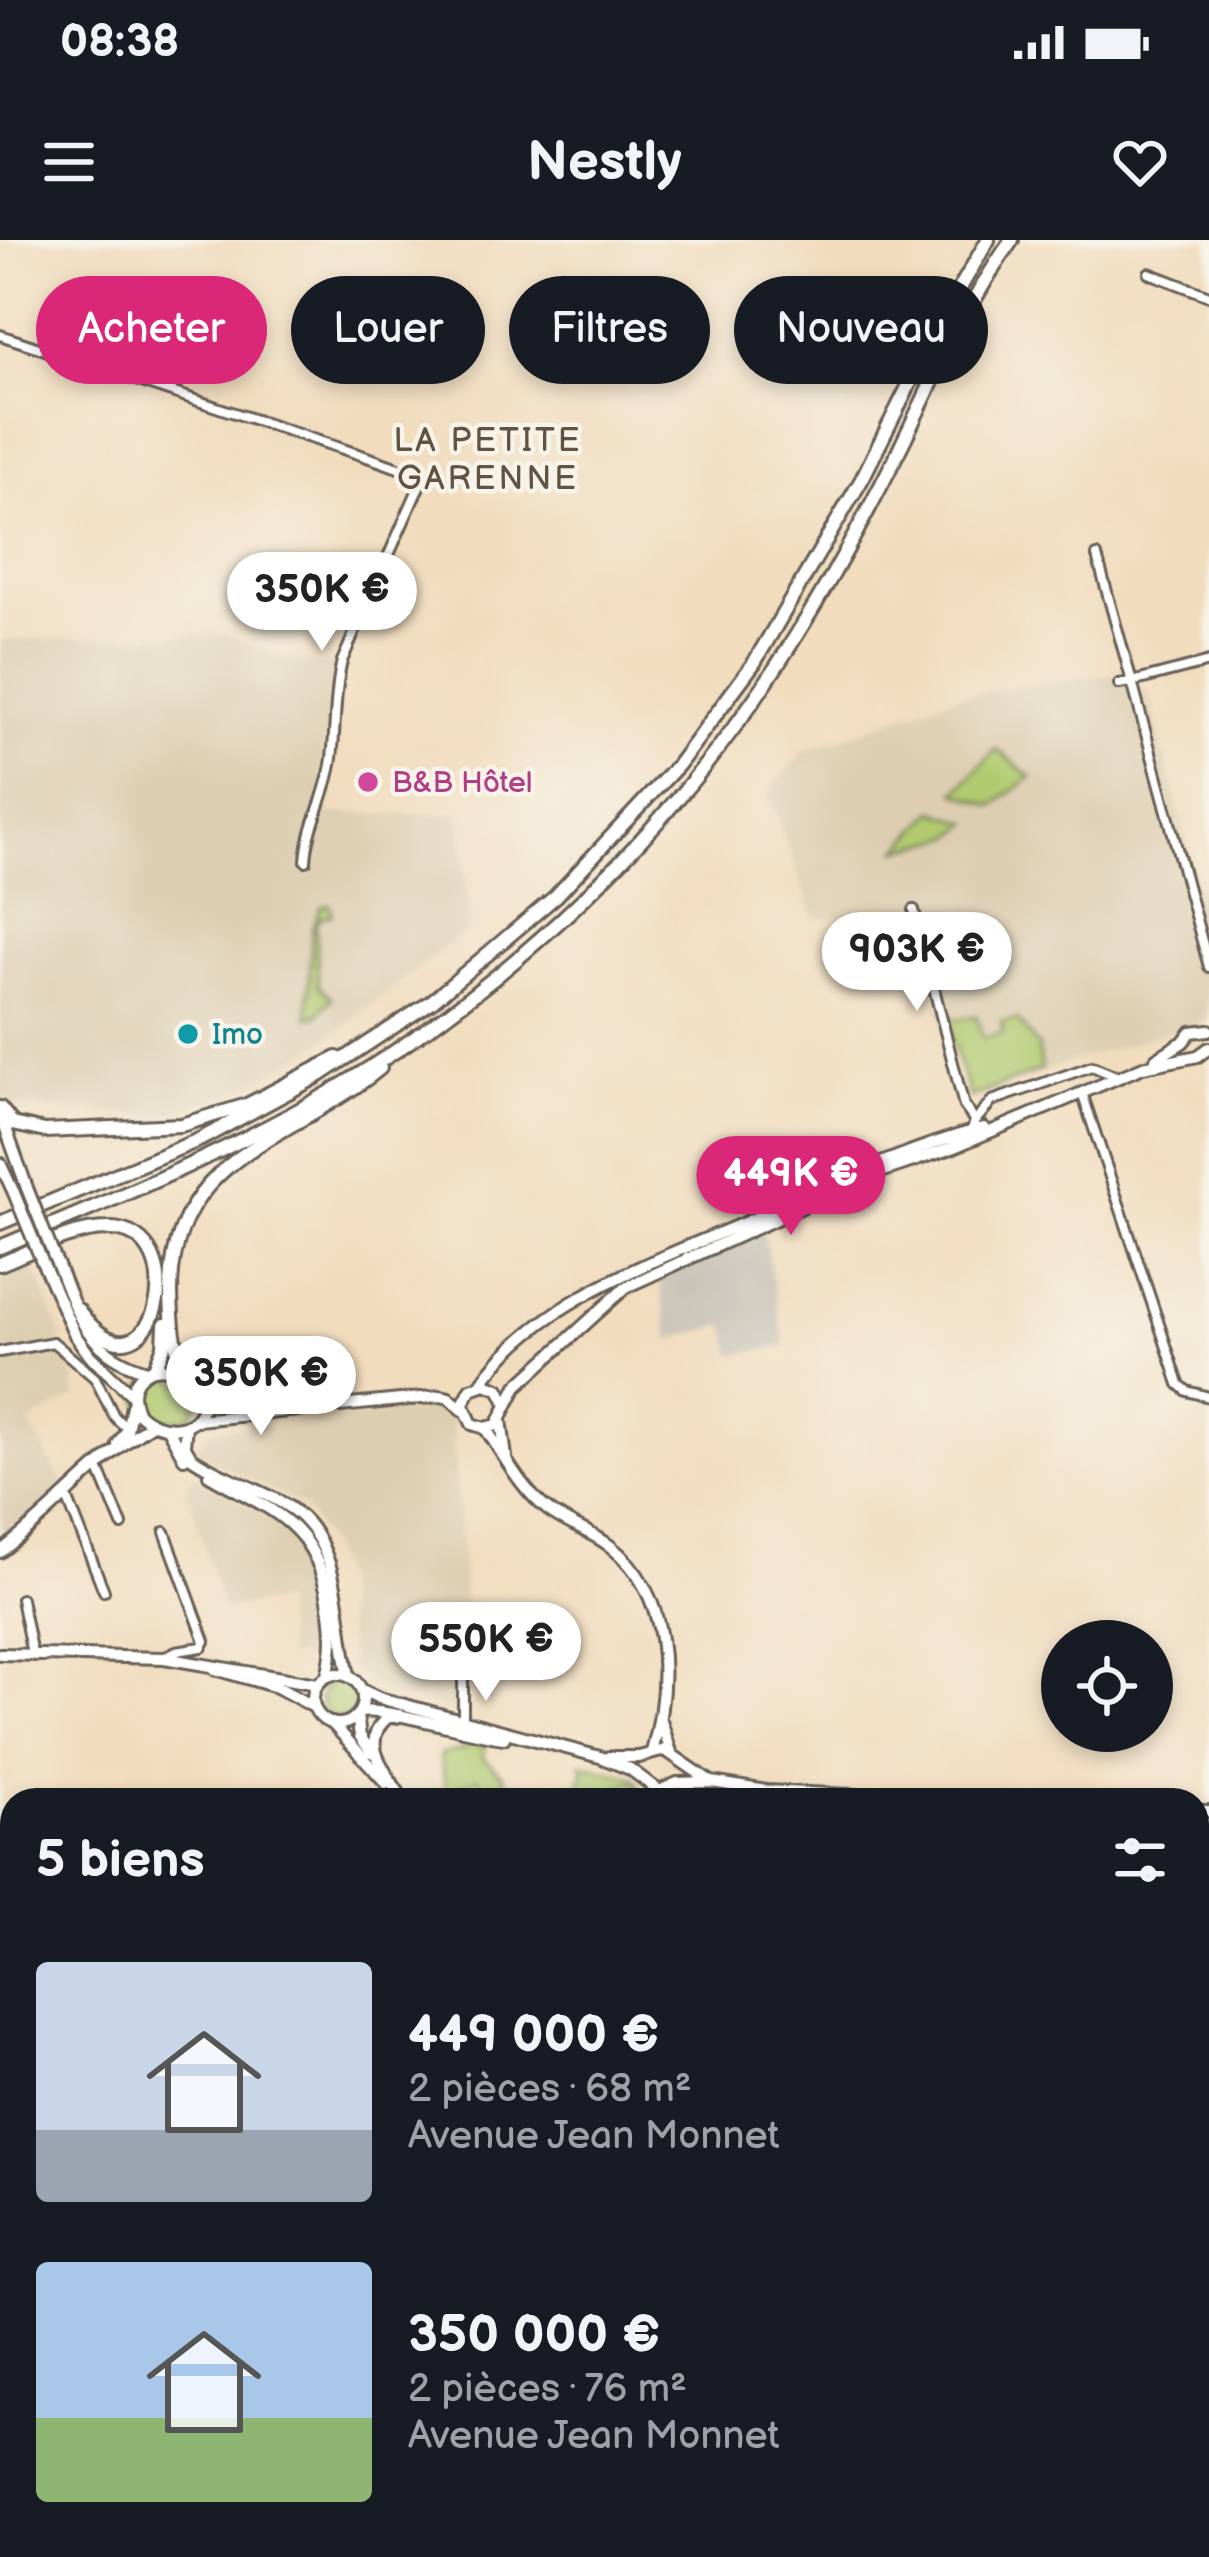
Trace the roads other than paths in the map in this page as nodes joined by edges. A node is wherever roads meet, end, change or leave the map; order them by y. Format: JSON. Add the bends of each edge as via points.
{"nodes":[{"id":1,"x":988,"y":240,"type":"edge"},
{"id":2,"x":1012,"y":240,"type":"edge"},
{"id":3,"x":1149,"y":273,"type":"dead end"},
{"id":4,"x":1209,"y":296,"type":"edge"},
{"id":5,"x":0,"y":335,"type":"edge"},
{"id":6,"x":1097,"y":556,"type":"dead end"},
{"id":7,"x":1209,"y":662,"type":"edge"},
{"id":8,"x":1132,"y":682,"type":"junction"},
{"id":9,"x":1119,"y":684,"type":"dead end"},
{"id":10,"x":306,"y":861,"type":"dead end"},
{"id":11,"x":914,"y":910,"type":"dead end"},
{"id":12,"x":1209,"y":967,"type":"edge"},
{"id":13,"x":429,"y":1029,"type":"junction"},
{"id":14,"x":1209,"y":1030,"type":"edge"},
{"id":15,"x":1183,"y":1042,"type":"junction"},
{"id":16,"x":371,"y":1044,"type":"junction"},
{"id":17,"x":1209,"y":1048,"type":"edge"},
{"id":18,"x":1189,"y":1055,"type":"junction"},
{"id":19,"x":1143,"y":1067,"type":"junction"},
{"id":20,"x":1119,"y":1078,"type":"junction"},
{"id":21,"x":1082,"y":1093,"type":"junction"},
{"id":22,"x":992,"y":1101,"type":"junction"},
{"id":23,"x":964,"y":1106,"type":"junction"},
{"id":24,"x":0,"y":1110,"type":"edge"},
{"id":25,"x":970,"y":1132,"type":"junction"},
{"id":26,"x":0,"y":1146,"type":"edge"},
{"id":27,"x":15,"y":1156,"type":"junction"},
{"id":28,"x":0,"y":1163,"type":"edge"},
{"id":29,"x":0,"y":1223,"type":"edge"},
{"id":30,"x":0,"y":1247,"type":"edge"},
{"id":31,"x":150,"y":1249,"type":"junction"},
{"id":32,"x":0,"y":1264,"type":"edge"},
{"id":33,"x":78,"y":1310,"type":"junction"},
{"id":34,"x":0,"y":1352,"type":"edge"},
{"id":35,"x":151,"y":1370,"type":"junction"},
{"id":36,"x":188,"y":1376,"type":"junction"},
{"id":37,"x":476,"y":1387,"type":"junction"},
{"id":38,"x":202,"y":1392,"type":"junction"},
{"id":39,"x":426,"y":1396,"type":"junction"},
{"id":40,"x":1209,"y":1396,"type":"edge"},
{"id":41,"x":132,"y":1399,"type":"junction"},
{"id":42,"x":507,"y":1405,"type":"junction"},
{"id":43,"x":287,"y":1410,"type":"junction"},
{"id":44,"x":463,"y":1410,"type":"junction"},
{"id":45,"x":501,"y":1420,"type":"junction"},
{"id":46,"x":129,"y":1423,"type":"junction"},
{"id":47,"x":192,"y":1423,"type":"junction"},
{"id":48,"x":147,"y":1427,"type":"junction"},
{"id":49,"x":167,"y":1427,"type":"junction"},
{"id":50,"x":485,"y":1428,"type":"junction"},
{"id":51,"x":114,"y":1451,"type":"junction"},
{"id":52,"x":506,"y":1460,"type":"junction"},
{"id":53,"x":98,"y":1467,"type":"junction"},
{"id":54,"x":67,"y":1497,"type":"junction"},
{"id":55,"x":122,"y":1525,"type":"dead end"},
{"id":56,"x":165,"y":1532,"type":"dead end"},
{"id":57,"x":0,"y":1552,"type":"edge"},
{"id":58,"x":104,"y":1592,"type":"dead end"},
{"id":59,"x":21,"y":1599,"type":"dead end"},
{"id":60,"x":0,"y":1654,"type":"edge"},
{"id":61,"x":32,"y":1654,"type":"junction"},
{"id":62,"x":164,"y":1658,"type":"junction"},
{"id":63,"x":195,"y":1661,"type":"junction"},
{"id":64,"x":463,"y":1673,"type":"dead end"},
{"id":65,"x":349,"y":1676,"type":"junction"},
{"id":66,"x":322,"y":1680,"type":"junction"},
{"id":67,"x":362,"y":1690,"type":"junction"},
{"id":68,"x":315,"y":1708,"type":"junction"},
{"id":69,"x":358,"y":1714,"type":"junction"},
{"id":70,"x":401,"y":1717,"type":"junction"},
{"id":71,"x":661,"y":1721,"type":"junction"},
{"id":72,"x":332,"y":1723,"type":"junction"},
{"id":73,"x":463,"y":1727,"type":"junction"},
{"id":74,"x":650,"y":1753,"type":"junction"},
{"id":75,"x":600,"y":1756,"type":"junction"},
{"id":76,"x":676,"y":1756,"type":"junction"},
{"id":77,"x":388,"y":1774,"type":"junction"},
{"id":78,"x":643,"y":1779,"type":"junction"},
{"id":79,"x":712,"y":1782,"type":"junction"},
{"id":80,"x":677,"y":1784,"type":"junction"},
{"id":81,"x":391,"y":1788,"type":"edge"},
{"id":82,"x":395,"y":1788,"type":"edge"},
{"id":83,"x":655,"y":1788,"type":"edge"},
{"id":84,"x":667,"y":1788,"type":"edge"},
{"id":85,"x":754,"y":1788,"type":"edge"}],
"edges":[{"from":1,"to":16,"type":"highway","via":[[777,627],[679,765],[556,896],[476,968]]},
{"from":2,"to":13,"type":"highway","via":[[975,296],[876,496],[742,714],[690,784],[572,908]]},
{"from":3,"to":4,"type":"street"},
{"from":5,"to":10,"type":"street","via":[[418,475],[421,489],[342,661],[332,761]]},
{"from":6,"to":8,"type":"street"},
{"from":7,"to":8,"type":"street"},
{"from":8,"to":9,"type":"street"},
{"from":8,"to":12,"type":"street"},
{"from":11,"to":23,"type":"street"},
{"from":13,"to":30,"type":"highway","via":[[224,1149]]},
{"from":13,"to":36,"type":"highway","via":[[359,1086],[226,1169],[191,1204],[171,1261],[172,1336]]},
{"from":14,"to":15,"type":"main road"},
{"from":15,"to":18,"type":"main road"},
{"from":15,"to":19,"type":"main road"},
{"from":16,"to":24,"type":"highway","via":[[247,1105],[181,1125],[46,1131],[13,1124]]},
{"from":16,"to":29,"type":"highway","via":[[201,1139]]},
{"from":17,"to":18,"type":"main road"},
{"from":18,"to":19,"type":"main road"},
{"from":19,"to":20,"type":"main road"},
{"from":20,"to":21,"type":"main road"},
{"from":20,"to":22,"type":"street","via":[[1092,1066]]},
{"from":21,"to":25,"type":"main road"},
{"from":21,"to":40,"type":"street","via":[[1179,1384]]},
{"from":22,"to":23,"type":"street"},
{"from":22,"to":25,"type":"street"},
{"from":23,"to":25,"type":"street"},
{"from":24,"to":27,"type":"main road"},
{"from":25,"to":37,"type":"main road","via":[[874,1165],[620,1278],[544,1323]]},
{"from":25,"to":42,"type":"main road","via":[[626,1286],[517,1386]]},
{"from":26,"to":27,"type":"main road"},
{"from":27,"to":33,"type":"main road","bridge":true},
{"from":28,"to":41,"type":"main road","bridge":true,"via":[[75,1335]]},
{"from":31,"to":32,"type":"highway","via":[[133,1233],[91,1230]]},
{"from":31,"to":33,"type":"highway","via":[[157,1305],[143,1334],[110,1340]]},
{"from":31,"to":35,"type":"highway","via":[[164,1292],[164,1346]]},
{"from":33,"to":35,"type":"main road","via":[[102,1351]]},
{"from":34,"to":46,"type":"street","via":[[53,1342],[95,1378],[113,1416]]},
{"from":35,"to":36,"type":"main road"},
{"from":35,"to":41,"type":"main road","via":[[138,1378]]},
{"from":36,"to":38,"type":"main road"},
{"from":37,"to":39,"type":"main road"},
{"from":37,"to":42,"type":"main road","via":[[499,1389]]},
{"from":37,"to":44,"type":"main road"},
{"from":38,"to":43,"type":"main road"},
{"from":38,"to":47,"type":"main road","via":[[205,1404]]},
{"from":39,"to":43,"type":"main road"},
{"from":39,"to":44,"type":"main road","via":[[449,1398]]},
{"from":41,"to":46,"type":"main road"},
{"from":41,"to":48,"type":"main road"},
{"from":42,"to":45,"type":"main road"},
{"from":43,"to":47,"type":"main road"},
{"from":44,"to":50,"type":"main road"},
{"from":45,"to":50,"type":"main road"},
{"from":45,"to":52,"type":"main road"},
{"from":46,"to":48,"type":"street"},
{"from":46,"to":51,"type":"main road"},
{"from":47,"to":49,"type":"main road"},
{"from":47,"to":65,"type":"main road","via":[[184,1445],[191,1457],[284,1503],[319,1540],[332,1568]]},
{"from":48,"to":49,"type":"main road"},
{"from":48,"to":51,"type":"main road"},
{"from":49,"to":66,"type":"main road","via":[[192,1465],[281,1515],[311,1545],[335,1642]]},
{"from":50,"to":52,"type":"main road"},
{"from":51,"to":53,"type":"main road"},
{"from":52,"to":71,"type":"main road","via":[[528,1492],[609,1545],[647,1590],[662,1643]]},
{"from":53,"to":54,"type":"main road"},
{"from":53,"to":55,"type":"street"},
{"from":54,"to":57,"type":"main road"},
{"from":54,"to":58,"type":"street"},
{"from":56,"to":62,"type":"street","via":[[205,1641]]},
{"from":59,"to":61,"type":"street"},
{"from":60,"to":61,"type":"main road"},
{"from":61,"to":62,"type":"main road"},
{"from":62,"to":63,"type":"main road"},
{"from":63,"to":66,"type":"main road"},
{"from":63,"to":68,"type":"main road"},
{"from":64,"to":73,"type":"street"},
{"from":65,"to":66,"type":"main road"},
{"from":65,"to":67,"type":"main road"},
{"from":66,"to":68,"type":"main road"},
{"from":67,"to":69,"type":"main road"},
{"from":67,"to":73,"type":"main road"},
{"from":68,"to":72,"type":"main road"},
{"from":69,"to":70,"type":"main road"},
{"from":69,"to":72,"type":"main road"},
{"from":69,"to":77,"type":"main road","via":[[360,1736]]},
{"from":70,"to":73,"type":"main road"},
{"from":70,"to":77,"type":"main road","via":[[388,1717],[371,1736]]},
{"from":71,"to":74,"type":"main road"},
{"from":71,"to":76,"type":"main road"},
{"from":72,"to":81,"type":"main road"},
{"from":73,"to":75,"type":"main road"},
{"from":74,"to":75,"type":"main road"},
{"from":74,"to":76,"type":"main road"},
{"from":74,"to":78,"type":"main road"},
{"from":75,"to":78,"type":"main road"},
{"from":76,"to":79,"type":"main road"},
{"from":76,"to":80,"type":"main road"},
{"from":77,"to":82,"type":"main road"},
{"from":78,"to":83,"type":"main road"},
{"from":79,"to":80,"type":"main road"},
{"from":79,"to":85,"type":"main road"},
{"from":80,"to":84,"type":"main road"}]}
